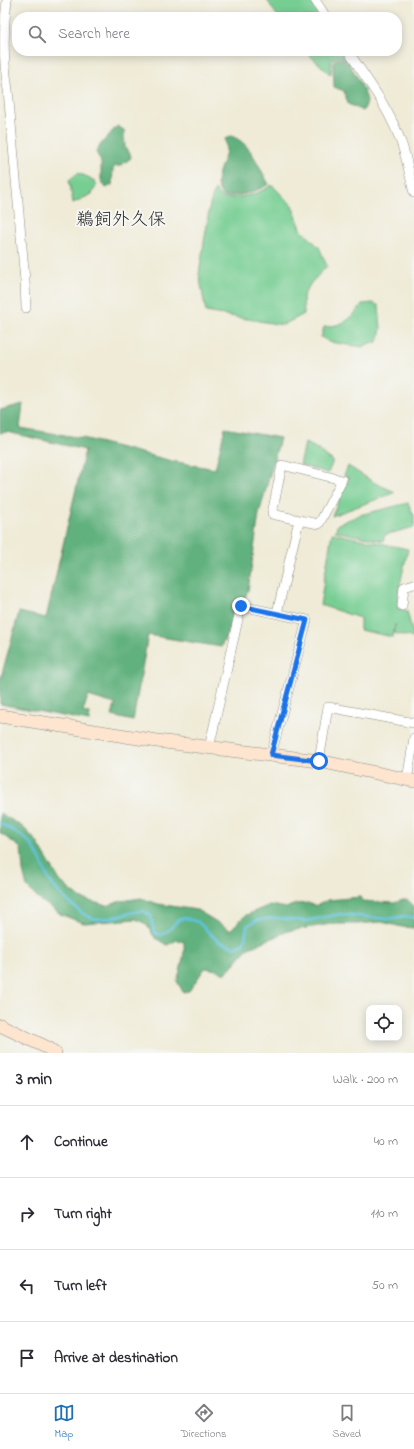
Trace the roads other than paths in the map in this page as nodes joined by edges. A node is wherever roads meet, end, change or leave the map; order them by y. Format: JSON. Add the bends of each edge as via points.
{"nodes":[{"id":1,"x":7,"y":0,"type":"edge"},
{"id":2,"x":315,"y":0,"type":"edge"},
{"id":3,"x":323,"y":12,"type":"edge"},
{"id":4,"x":351,"y":56,"type":"edge"},
{"id":5,"x":414,"y":193,"type":"edge"},
{"id":6,"x":26,"y":308,"type":"dead end"},
{"id":7,"x":299,"y":520,"type":"junction"},
{"id":8,"x":414,"y":584,"type":"edge"},
{"id":9,"x":402,"y":606,"type":"dead end"},
{"id":10,"x":277,"y":614,"type":"junction"},
{"id":11,"x":0,"y":716,"type":"edge"},
{"id":12,"x":414,"y":723,"type":"edge"},
{"id":13,"x":414,"y":738,"type":"edge"},
{"id":14,"x":209,"y":748,"type":"junction"},
{"id":15,"x":271,"y":755,"type":"junction"},
{"id":16,"x":319,"y":761,"type":"junction"},
{"id":17,"x":411,"y":781,"type":"edge"},
{"id":18,"x":1,"y":1027,"type":"edge"},
{"id":19,"x":55,"y":1053,"type":"edge"}],
"edges":[{"from":1,"to":6,"type":"street","via":[[4,18],[4,62],[25,273]]},
{"from":2,"to":3,"type":"street"},
{"from":4,"to":5,"type":"street","via":[[395,126]]},
{"from":7,"to":7,"type":"street","via":[[319,524],[342,480],[282,465],[272,514]]},
{"from":7,"to":10,"type":"street"},
{"from":8,"to":9,"type":"street","via":[[404,587]]},
{"from":10,"to":14,"type":"street","via":[[241,606]]},
{"from":10,"to":15,"type":"street","via":[[307,620]]},
{"from":11,"to":14,"type":"street"},
{"from":12,"to":16,"type":"street","via":[[328,707]]},
{"from":13,"to":17,"type":"street"},
{"from":14,"to":15,"type":"street"},
{"from":15,"to":16,"type":"street"},
{"from":16,"to":17,"type":"street"},
{"from":18,"to":19,"type":"street"}]}
